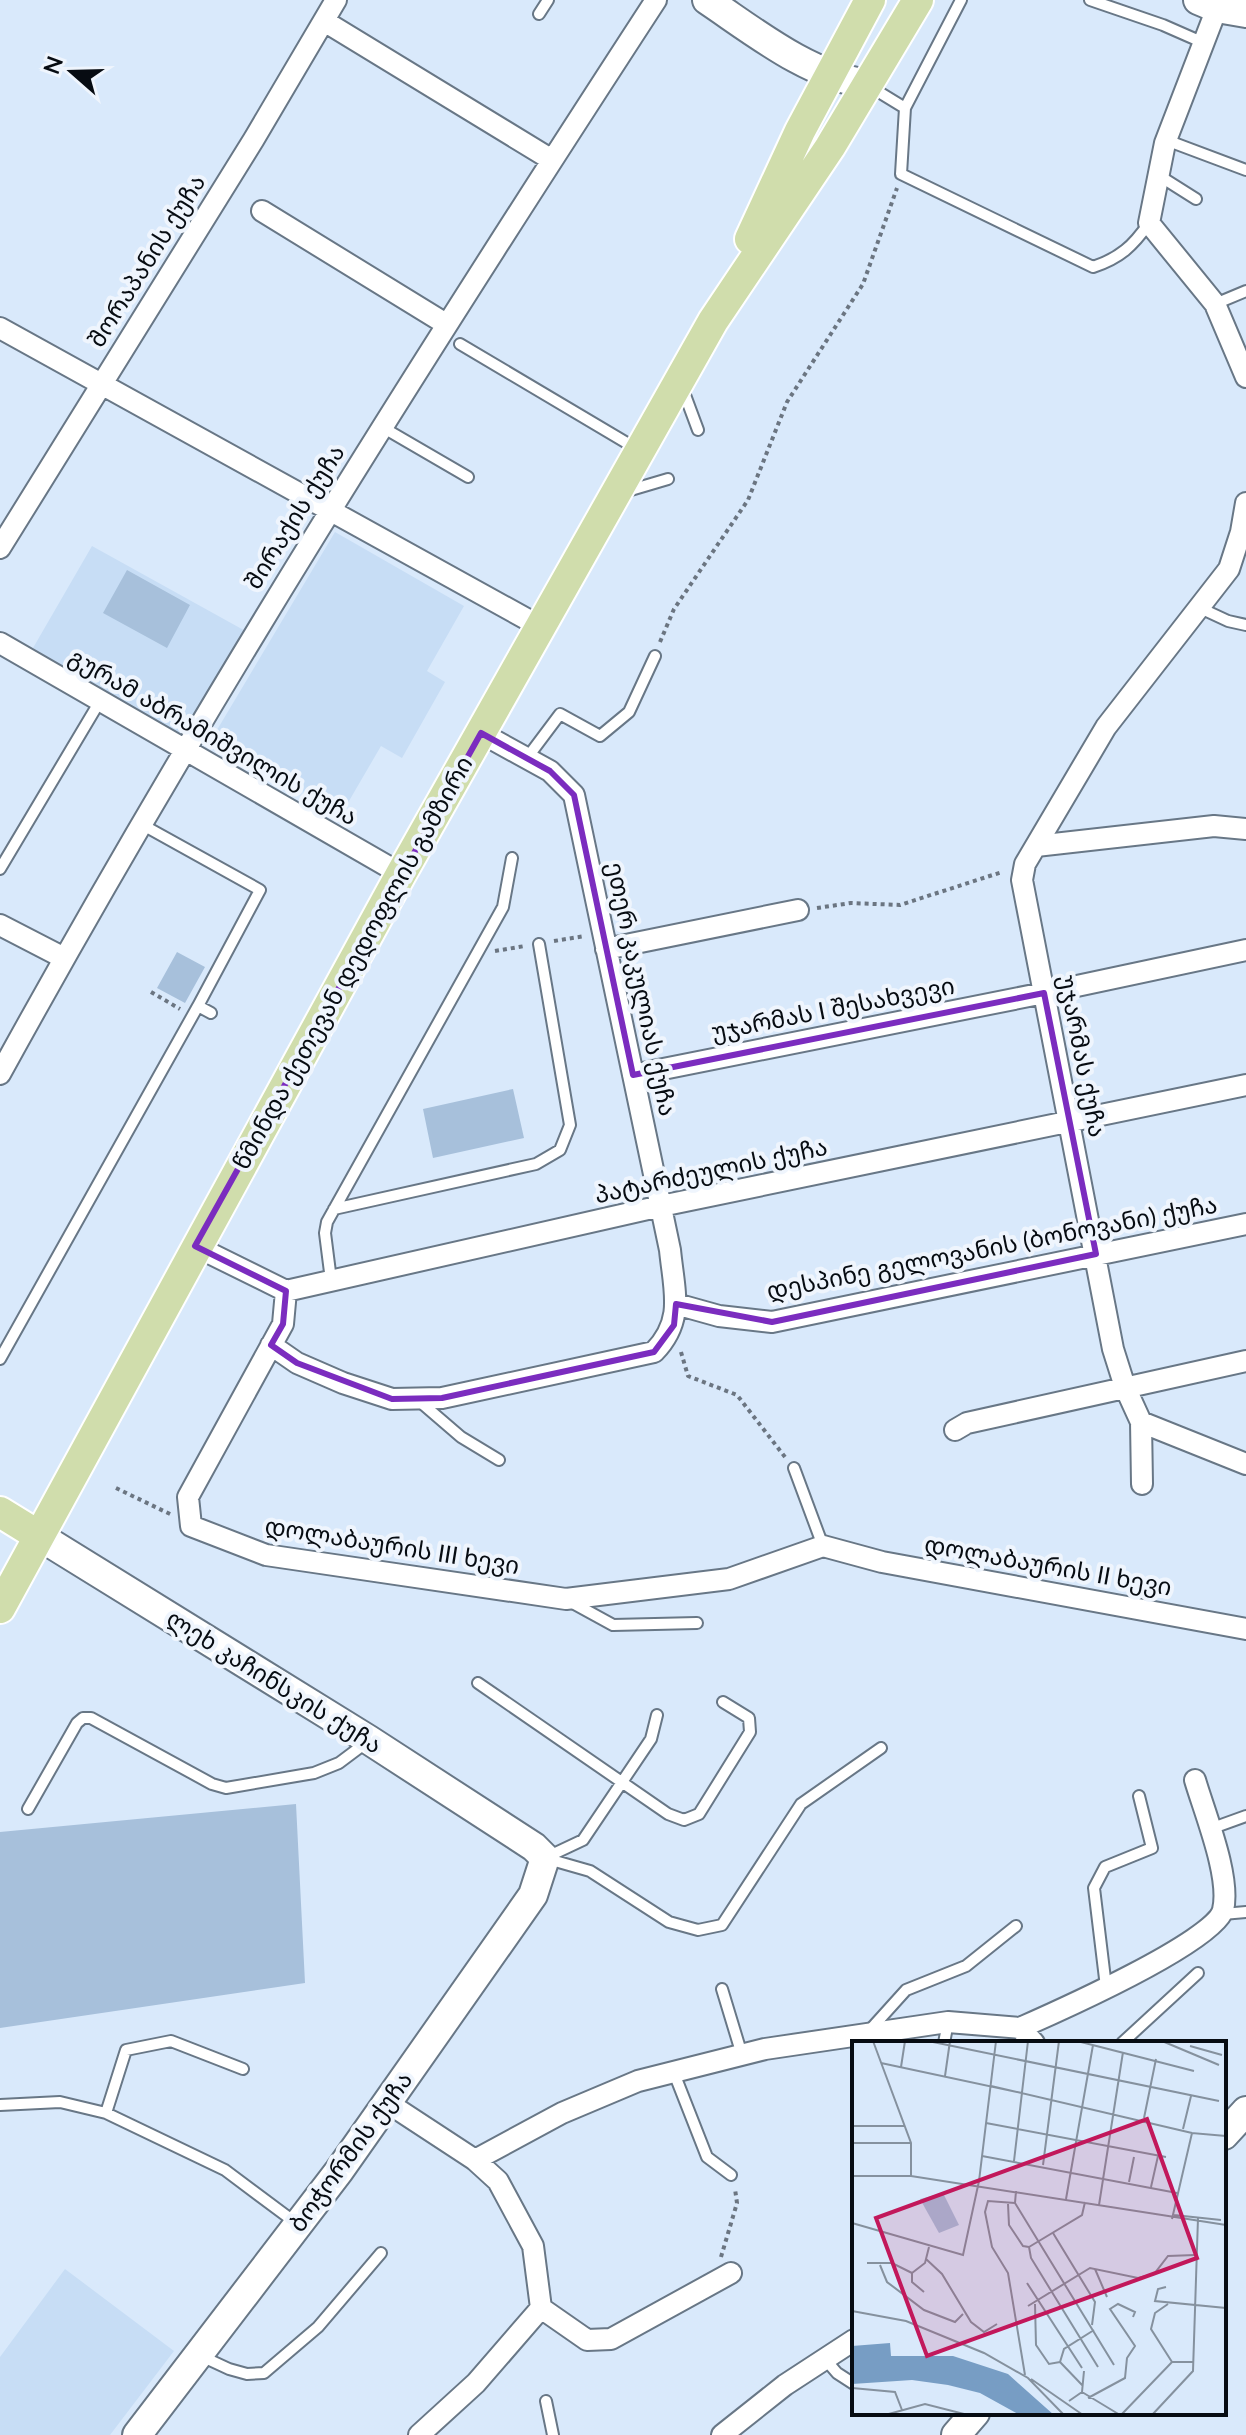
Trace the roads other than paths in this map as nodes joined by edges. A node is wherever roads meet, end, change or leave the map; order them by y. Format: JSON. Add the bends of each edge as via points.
{"nodes":[{"id":1,"x":336,"y":0,"type":"edge"},
{"id":2,"x":548,"y":0,"type":"edge"},
{"id":3,"x":656,"y":0,"type":"edge"},
{"id":4,"x":707,"y":0,"type":"edge"},
{"id":5,"x":870,"y":0,"type":"edge"},
{"id":6,"x":918,"y":0,"type":"edge"},
{"id":7,"x":961,"y":0,"type":"edge"},
{"id":8,"x":1090,"y":0,"type":"edge"},
{"id":9,"x":1208,"y":4,"type":"edge"},
{"id":10,"x":1246,"y":13,"type":"edge"},
{"id":11,"x":539,"y":14,"type":"dead end"},
{"id":12,"x":324,"y":21,"type":"junction"},
{"id":13,"x":1204,"y":43,"type":"junction"},
{"id":14,"x":829,"y":75,"type":"junction"},
{"id":15,"x":867,"y":84,"type":"junction"},
{"id":16,"x":905,"y":108,"type":"junction"},
{"id":17,"x":1166,"y":140,"type":"junction"},
{"id":18,"x":552,"y":160,"type":"junction"},
{"id":19,"x":1246,"y":170,"type":"edge"},
{"id":20,"x":1158,"y":175,"type":"junction"},
{"id":21,"x":1196,"y":199,"type":"dead end"},
{"id":22,"x":262,"y":211,"type":"dead end"},
{"id":23,"x":1149,"y":223,"type":"junction"},
{"id":24,"x":1246,"y":291,"type":"edge"},
{"id":25,"x":1215,"y":304,"type":"junction"},
{"id":26,"x":713,"y":321,"type":"junction"},
{"id":27,"x":446,"y":324,"type":"junction"},
{"id":28,"x":0,"y":328,"type":"edge"},
{"id":29,"x":460,"y":344,"type":"dead end"},
{"id":30,"x":1246,"y":377,"type":"edge"},
{"id":31,"x":680,"y":380,"type":"junction"},
{"id":32,"x":101,"y":384,"type":"junction"},
{"id":33,"x":382,"y":427,"type":"junction"},
{"id":34,"x":698,"y":430,"type":"dead end"},
{"id":35,"x":640,"y":450,"type":"junction"},
{"id":36,"x":468,"y":477,"type":"dead end"},
{"id":37,"x":668,"y":479,"type":"dead end"},
{"id":38,"x":615,"y":495,"type":"junction"},
{"id":39,"x":1246,"y":503,"type":"edge"},
{"id":40,"x":329,"y":510,"type":"junction"},
{"id":41,"x":0,"y":548,"type":"edge"},
{"id":42,"x":1200,"y":608,"type":"junction"},
{"id":43,"x":1246,"y":625,"type":"edge"},
{"id":44,"x":541,"y":627,"type":"junction"},
{"id":45,"x":0,"y":643,"type":"edge"},
{"id":46,"x":655,"y":656,"type":"road end"},
{"id":47,"x":100,"y":701,"type":"junction"},
{"id":48,"x":481,"y":733,"type":"junction"},
{"id":49,"x":184,"y":750,"type":"junction"},
{"id":50,"x":527,"y":758,"type":"junction"},
{"id":51,"x":141,"y":824,"type":"junction"},
{"id":52,"x":1246,"y":829,"type":"edge"},
{"id":53,"x":1036,"y":846,"type":"junction"},
{"id":54,"x":512,"y":858,"type":"dead end"},
{"id":55,"x":0,"y":869,"type":"edge"},
{"id":56,"x":401,"y":874,"type":"junction"},
{"id":57,"x":798,"y":910,"type":"road end"},
{"id":58,"x":0,"y":925,"type":"edge"},
{"id":59,"x":539,"y":944,"type":"dead end"},
{"id":60,"x":606,"y":949,"type":"junction"},
{"id":61,"x":1246,"y":950,"type":"edge"},
{"id":62,"x":64,"y":958,"type":"junction"},
{"id":63,"x":1044,"y":993,"type":"junction"},
{"id":64,"x":198,"y":1006,"type":"junction"},
{"id":65,"x":211,"y":1013,"type":"dead end"},
{"id":66,"x":0,"y":1074,"type":"edge"},
{"id":67,"x":633,"y":1075,"type":"junction"},
{"id":68,"x":1246,"y":1085,"type":"edge"},
{"id":69,"x":1069,"y":1123,"type":"junction"},
{"id":70,"x":661,"y":1206,"type":"junction"},
{"id":71,"x":334,"y":1209,"type":"junction"},
{"id":72,"x":1246,"y":1224,"type":"edge"},
{"id":73,"x":195,"y":1246,"type":"junction"},
{"id":74,"x":1096,"y":1254,"type":"junction"},
{"id":75,"x":331,"y":1280,"type":"junction"},
{"id":76,"x":286,"y":1291,"type":"junction"},
{"id":77,"x":675,"y":1314,"type":"junction"},
{"id":78,"x":271,"y":1345,"type":"junction"},
{"id":79,"x":0,"y":1359,"type":"edge"},
{"id":80,"x":1246,"y":1361,"type":"edge"},
{"id":81,"x":1125,"y":1387,"type":"junction"},
{"id":82,"x":417,"y":1399,"type":"junction"},
{"id":83,"x":1141,"y":1422,"type":"junction"},
{"id":84,"x":955,"y":1430,"type":"dead end"},
{"id":85,"x":499,"y":1460,"type":"dead end"},
{"id":86,"x":1246,"y":1464,"type":"edge"},
{"id":87,"x":794,"y":1468,"type":"road end"},
{"id":88,"x":1142,"y":1484,"type":"dead end"},
{"id":89,"x":0,"y":1512,"type":"edge"},
{"id":90,"x":39,"y":1536,"type":"junction"},
{"id":91,"x":832,"y":1549,"type":"junction"},
{"id":92,"x":566,"y":1599,"type":"junction"},
{"id":93,"x":0,"y":1608,"type":"edge"},
{"id":94,"x":697,"y":1623,"type":"dead end"},
{"id":95,"x":1246,"y":1629,"type":"edge"},
{"id":96,"x":478,"y":1683,"type":"dead end"},
{"id":97,"x":723,"y":1702,"type":"dead end"},
{"id":98,"x":657,"y":1715,"type":"dead end"},
{"id":99,"x":369,"y":1740,"type":"junction"},
{"id":100,"x":881,"y":1748,"type":"dead end"},
{"id":101,"x":1195,"y":1780,"type":"dead end"},
{"id":102,"x":623,"y":1782,"type":"junction"},
{"id":103,"x":1139,"y":1796,"type":"dead end"},
{"id":104,"x":28,"y":1809,"type":"dead end"},
{"id":105,"x":1246,"y":1816,"type":"edge"},
{"id":106,"x":1210,"y":1829,"type":"junction"},
{"id":107,"x":545,"y":1858,"type":"junction"},
{"id":108,"x":1246,"y":1912,"type":"edge"},
{"id":109,"x":1223,"y":1914,"type":"junction"},
{"id":110,"x":1016,"y":1926,"type":"dead end"},
{"id":111,"x":1198,"y":1973,"type":"dead end"},
{"id":112,"x":722,"y":1989,"type":"dead end"},
{"id":113,"x":1106,"y":1989,"type":"junction"},
{"id":114,"x":948,"y":2022,"type":"junction"},
{"id":115,"x":868,"y":2032,"type":"junction"},
{"id":116,"x":1027,"y":2036,"type":"edge"},
{"id":117,"x":944,"y":2041,"type":"edge"},
{"id":118,"x":1124,"y":2041,"type":"edge"},
{"id":119,"x":742,"y":2055,"type":"junction"},
{"id":120,"x":243,"y":2069,"type":"dead end"},
{"id":121,"x":674,"y":2073,"type":"junction"},
{"id":122,"x":388,"y":2103,"type":"junction"},
{"id":123,"x":0,"y":2105,"type":"edge"},
{"id":124,"x":1246,"y":2111,"type":"edge"},
{"id":125,"x":106,"y":2113,"type":"junction"},
{"id":126,"x":1226,"y":2133,"type":"edge"},
{"id":127,"x":475,"y":2160,"type":"junction"},
{"id":128,"x":731,"y":2175,"type":"road end"},
{"id":129,"x":298,"y":2225,"type":"junction"},
{"id":130,"x":381,"y":2253,"type":"dead end"},
{"id":131,"x":722,"y":2278,"type":"road end"},
{"id":132,"x":541,"y":2308,"type":"junction"},
{"id":133,"x":852,"y":2341,"type":"edge"},
{"id":134,"x":199,"y":2355,"type":"junction"},
{"id":135,"x":825,"y":2359,"type":"junction"},
{"id":136,"x":852,"y":2383,"type":"edge"},
{"id":137,"x":546,"y":2401,"type":"dead end"},
{"id":138,"x":973,"y":2415,"type":"edge"},
{"id":139,"x":137,"y":2435,"type":"edge"},
{"id":140,"x":419,"y":2435,"type":"edge"},
{"id":141,"x":553,"y":2435,"type":"edge"},
{"id":142,"x":722,"y":2435,"type":"edge"},
{"id":143,"x":956,"y":2435,"type":"edge"}],
"edges":[{"from":1,"to":12,"type":"street","name":"შორაპანის ქუჩა"},
{"from":2,"to":11,"type":"lane"},
{"from":3,"to":18,"type":"street","name":"შირაქის ქუჩა"},
{"from":4,"to":14,"type":"main road"},
{"from":5,"to":14,"type":"main road","name":"წმინდა ქეთევან დედოფლის გამზირი"},
{"from":6,"to":15,"type":"main road","name":"წმინდა ქეთევან დედოფლის გამზირი"},
{"from":7,"to":16,"type":"lane"},
{"from":8,"to":13,"type":"lane"},
{"from":9,"to":10,"type":"main road"},
{"from":9,"to":13,"type":"street"},
{"from":12,"to":18,"type":"street"},
{"from":12,"to":32,"type":"street","name":"შორაპანის ქუჩა"},
{"from":13,"to":17,"type":"street"},
{"from":14,"to":15,"type":"main road"},
{"from":14,"to":26,"type":"main road","name":"წმინდა ქეთევან დედოფლის გამზირი"},
{"from":15,"to":16,"type":"lane"},
{"from":15,"to":26,"type":"main road","name":"წმინდა ქეთევან დედოფლის გამზირი"},
{"from":16,"to":23,"type":"lane","via":[[901,174],[1093,267],[1134,244]]},
{"from":17,"to":19,"type":"lane"},
{"from":17,"to":20,"type":"street"},
{"from":18,"to":27,"type":"street","name":"შირაქის ქუჩა"},
{"from":20,"to":21,"type":"lane"},
{"from":20,"to":23,"type":"street"},
{"from":22,"to":27,"type":"street"},
{"from":23,"to":25,"type":"street"},
{"from":24,"to":25,"type":"lane"},
{"from":25,"to":30,"type":"street"},
{"from":26,"to":31,"type":"main road","name":"წმინდა ქეთევან დედოფლის გამზირი"},
{"from":27,"to":33,"type":"street","name":"შირაქის ქუჩა"},
{"from":28,"to":32,"type":"street"},
{"from":29,"to":35,"type":"lane"},
{"from":31,"to":34,"type":"lane"},
{"from":31,"to":35,"type":"main road","name":"წმინდა ქეთევან დედოფლის გამზირი"},
{"from":32,"to":40,"type":"street"},
{"from":32,"to":41,"type":"street","name":"შორაპანის ქუჩა"},
{"from":33,"to":36,"type":"lane"},
{"from":33,"to":40,"type":"street","name":"შირაქის ქუჩა"},
{"from":35,"to":38,"type":"main road","name":"წმინდა ქეთევან დედოფლის გამზირი"},
{"from":37,"to":38,"type":"lane"},
{"from":38,"to":44,"type":"main road","name":"წმინდა ქეთევან დედოფლის გამზირი"},
{"from":39,"to":42,"type":"street","via":[[1229,569]]},
{"from":40,"to":44,"type":"street"},
{"from":40,"to":49,"type":"street","name":"შირაქის ქუჩა"},
{"from":42,"to":43,"type":"lane"},
{"from":42,"to":53,"type":"street","via":[[1106,727]]},
{"from":44,"to":48,"type":"main road","name":"წმინდა ქეთევან დედოფლის გამზირი"},
{"from":45,"to":47,"type":"street","name":"გურამ აბრამიშვილის ქუჩა"},
{"from":46,"to":50,"type":"lane","via":[[629,712],[600,736],[560,714]]},
{"from":47,"to":49,"type":"street","name":"გურამ აბრამიშვილის ქუჩა"},
{"from":47,"to":55,"type":"lane"},
{"from":48,"to":50,"type":"street","name":"ეთერ კაკულიას ქუჩა"},
{"from":48,"to":56,"type":"main road","name":"წმინდა ქეთევან დედოფლის გამზირი"},
{"from":49,"to":51,"type":"street","name":"შირაქის ქუჩა"},
{"from":49,"to":56,"type":"street","name":"გურამ აბრამიშვილის ქუჩა"},
{"from":50,"to":60,"type":"street","name":"ეთერ კაკულიას ქუჩა","via":[[550,771],[574,795]]},
{"from":51,"to":62,"type":"street","name":"შირაქის ქუჩა"},
{"from":51,"to":64,"type":"lane","via":[[260,890]]},
{"from":52,"to":53,"type":"street","via":[[1214,826]]},
{"from":53,"to":63,"type":"street","name":"უჯარმას ქუჩა","via":[[1022,880]]},
{"from":54,"to":71,"type":"lane","via":[[503,907]]},
{"from":56,"to":73,"type":"main road","name":"წმინდა ქეთევან დედოფლის გამზირი"},
{"from":57,"to":60,"type":"street"},
{"from":58,"to":62,"type":"street"},
{"from":59,"to":71,"type":"lane","via":[[570,1125],[560,1150],[536,1164]]},
{"from":60,"to":67,"type":"street","name":"ეთერ კაკულიას ქუჩა"},
{"from":61,"to":63,"type":"street","name":"უჯარმას I შესახვევი"},
{"from":62,"to":66,"type":"street","name":"შირაქის ქუჩა"},
{"from":63,"to":67,"type":"street","name":"უჯარმას I შესახვევი"},
{"from":63,"to":69,"type":"street","name":"უჯარმას ქუჩა"},
{"from":64,"to":65,"type":"lane"},
{"from":64,"to":79,"type":"lane"},
{"from":67,"to":70,"type":"street","name":"ეთერ კაკულიას ქუჩა"},
{"from":68,"to":69,"type":"street","name":"პატარძეულის ქუჩა"},
{"from":69,"to":70,"type":"street","name":"პატარძეულის ქუჩა"},
{"from":69,"to":74,"type":"street","name":"უჯარმას ქუჩა"},
{"from":70,"to":75,"type":"street","name":"პატარძეულის ქუჩა"},
{"from":70,"to":77,"type":"street","name":"ეთერ კაკულიას ქუჩა"},
{"from":71,"to":75,"type":"lane","via":[[325,1233]]},
{"from":72,"to":74,"type":"street","name":"დესპინე გელოვანის (ბონოვანი) ქუჩა"},
{"from":73,"to":76,"type":"street"},
{"from":73,"to":90,"type":"main road","name":"წმინდა ქეთევან დედოფლის გამზირი"},
{"from":74,"to":77,"type":"street","name":"დესპინე გელოვანის (ბონოვანი) ქუჩა","via":[[772,1322]]},
{"from":74,"to":81,"type":"street","name":"უჯარმას ქუჩა"},
{"from":75,"to":76,"type":"street","name":"პატარძეულის ქუჩა"},
{"from":76,"to":78,"type":"street","via":[[283,1324]]},
{"from":77,"to":82,"type":"street","via":[[667,1339],[654,1352]]},
{"from":78,"to":82,"type":"street","via":[[343,1383],[392,1399]]},
{"from":78,"to":92,"type":"street","name":"დოლაბაურის III ხევი","via":[[188,1497],[191,1526],[266,1555]]},
{"from":80,"to":81,"type":"street"},
{"from":81,"to":83,"type":"street","name":"უჯარმას ქუჩა"},
{"from":81,"to":84,"type":"street"},
{"from":82,"to":85,"type":"lane","via":[[461,1437]]},
{"from":83,"to":86,"type":"street"},
{"from":83,"to":88,"type":"street","name":"უჯარმას ქუჩა"},
{"from":87,"to":91,"type":"lane"},
{"from":89,"to":90,"type":"main road","name":"ლეხ კაჩინსკის ქუჩა"},
{"from":90,"to":93,"type":"main road","name":"წმინდა ქეთევან დედოფლის გამზირი"},
{"from":90,"to":99,"type":"main road","name":"ლეხ კაჩინსკის ქუჩა"},
{"from":91,"to":92,"type":"street","name":"დოლაბაურის III ხევი","via":[[729,1579]]},
{"from":91,"to":95,"type":"street","name":"დოლაბაურის II ხევი"},
{"from":92,"to":94,"type":"lane","via":[[613,1625]]},
{"from":96,"to":102,"type":"lane"},
{"from":97,"to":102,"type":"lane","via":[[749,1718],[750,1732],[699,1814],[684,1820],[668,1814]]},
{"from":98,"to":102,"type":"lane","via":[[651,1739]]},
{"from":99,"to":104,"type":"lane","via":[[339,1763],[314,1773],[226,1788],[83,1718]]},
{"from":99,"to":107,"type":"main road","name":"ლეხ კაჩინსკის ქუჩა"},
{"from":100,"to":107,"type":"lane","via":[[801,1804],[722,1925],[698,1930],[669,1922],[590,1871]]},
{"from":101,"to":106,"type":"street"},
{"from":102,"to":107,"type":"lane","via":[[583,1840]]},
{"from":103,"to":113,"type":"lane","via":[[1152,1848],[1105,1867],[1094,1888]]},
{"from":105,"to":106,"type":"lane"},
{"from":106,"to":109,"type":"street","via":[[1226,1886]]},
{"from":107,"to":122,"type":"main road","name":"ბოჭორმის ქუჩა","via":[[533,1895]]},
{"from":108,"to":109,"type":"lane"},
{"from":109,"to":113,"type":"street","via":[[1202,1933]]},
{"from":110,"to":115,"type":"lane","via":[[966,1966],[906,1990]]},
{"from":111,"to":118,"type":"lane"},
{"from":112,"to":119,"type":"lane"},
{"from":113,"to":116,"type":"street"},
{"from":114,"to":115,"type":"street"},
{"from":114,"to":116,"type":"street"},
{"from":114,"to":117,"type":"lane"},
{"from":115,"to":119,"type":"street"},
{"from":119,"to":121,"type":"street"},
{"from":120,"to":125,"type":"lane","via":[[171,2041],[126,2050]]},
{"from":121,"to":127,"type":"street","via":[[638,2081],[562,2113]]},
{"from":121,"to":128,"type":"lane","via":[[707,2157]]},
{"from":122,"to":127,"type":"street"},
{"from":122,"to":129,"type":"main road","name":"ბოჭორმის ქუჩა"},
{"from":123,"to":125,"type":"lane","via":[[60,2102]]},
{"from":124,"to":126,"type":"main road"},
{"from":125,"to":129,"type":"lane","via":[[225,2170]]},
{"from":127,"to":132,"type":"street","via":[[498,2181],[533,2246]]},
{"from":129,"to":134,"type":"main road","name":"ბოჭორმის ქუჩა"},
{"from":130,"to":134,"type":"lane","via":[[318,2327],[264,2373],[247,2374]]},
{"from":131,"to":132,"type":"street","via":[[611,2339],[587,2340]]},
{"from":132,"to":140,"type":"street","via":[[476,2383]]},
{"from":133,"to":135,"type":"street"},
{"from":134,"to":139,"type":"main road","name":"ბოჭორმის ქუჩა"},
{"from":135,"to":136,"type":"lane"},
{"from":135,"to":142,"type":"street"},
{"from":137,"to":141,"type":"lane"},
{"from":138,"to":143,"type":"main road"}]}
